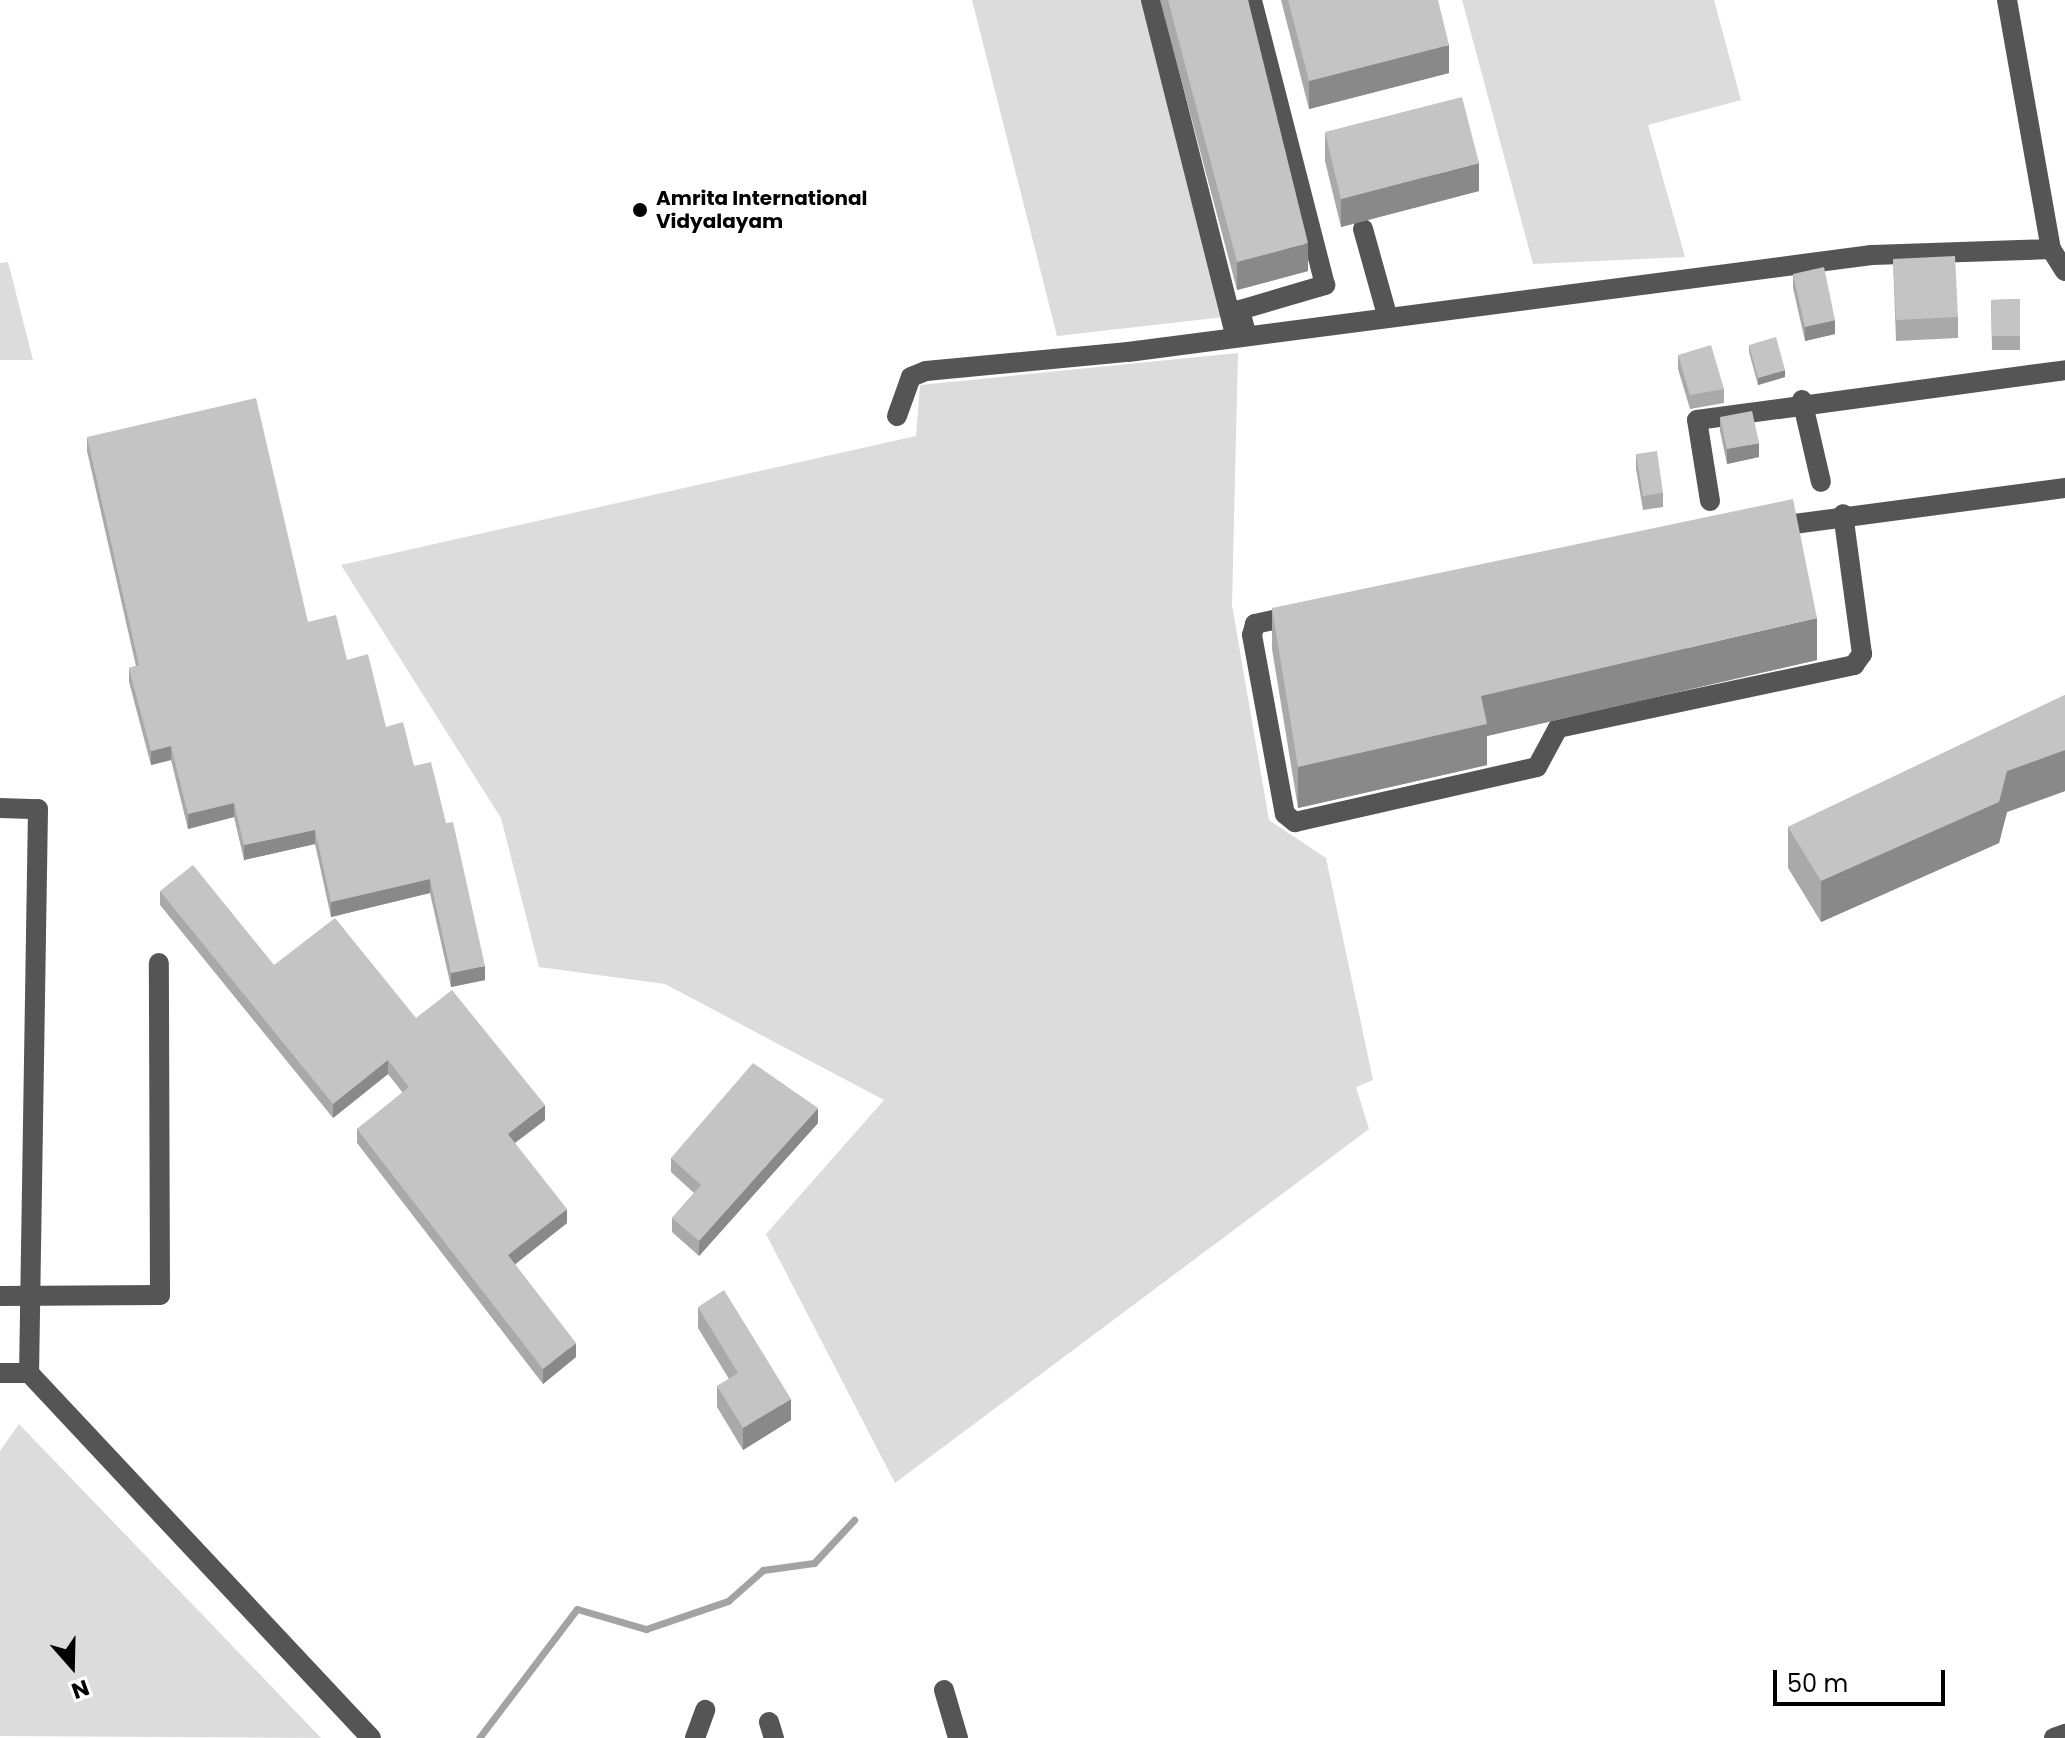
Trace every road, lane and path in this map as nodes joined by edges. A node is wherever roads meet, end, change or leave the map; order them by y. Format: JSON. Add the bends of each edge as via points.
{"nodes":[{"id":1,"x":1151,"y":0,"type":"edge"},
{"id":2,"x":1252,"y":0,"type":"edge"},
{"id":3,"x":2007,"y":0,"type":"edge"},
{"id":4,"x":1363,"y":229,"type":"dead end"},
{"id":5,"x":2051,"y":249,"type":"junction"},
{"id":6,"x":2065,"y":271,"type":"edge"},
{"id":7,"x":1235,"y":311,"type":"junction"},
{"id":8,"x":1387,"y":315,"type":"junction"},
{"id":9,"x":1240,"y":334,"type":"junction"},
{"id":10,"x":2065,"y":370,"type":"edge"},
{"id":11,"x":1802,"y":400,"type":"junction"},
{"id":12,"x":897,"y":416,"type":"dead end"},
{"id":13,"x":1821,"y":482,"type":"dead end"},
{"id":14,"x":2065,"y":488,"type":"edge"},
{"id":15,"x":1710,"y":501,"type":"dead end"},
{"id":16,"x":1843,"y":514,"type":"junction"},
{"id":17,"x":1749,"y":532,"type":"edge"},
{"id":18,"x":1325,"y":610,"type":"edge"},
{"id":19,"x":0,"y":808,"type":"edge"},
{"id":20,"x":159,"y":963,"type":"dead end"},
{"id":21,"x":0,"y":1296,"type":"edge"},
{"id":22,"x":31,"y":1296,"type":"junction"},
{"id":23,"x":0,"y":1373,"type":"edge"},
{"id":24,"x":29,"y":1373,"type":"junction"},
{"id":25,"x":944,"y":1690,"type":"dead end"},
{"id":26,"x":705,"y":1710,"type":"dead end"},
{"id":27,"x":2065,"y":1734,"type":"edge"},
{"id":28,"x":371,"y":1738,"type":"edge"},
{"id":29,"x":695,"y":1738,"type":"edge"},
{"id":30,"x":958,"y":1738,"type":"edge"},
{"id":31,"x":2054,"y":1738,"type":"edge"}],
"edges":[{"from":1,"to":7,"type":"street"},
{"from":2,"to":7,"type":"street","via":[[1325,285]]},
{"from":3,"to":5,"type":"street"},
{"from":4,"to":8,"type":"street"},
{"from":5,"to":6,"type":"street"},
{"from":5,"to":8,"type":"street","via":[[1872,255]]},
{"from":7,"to":9,"type":"street"},
{"from":8,"to":9,"type":"street"},
{"from":9,"to":12,"type":"street","via":[[926,371],[911,377]]},
{"from":10,"to":11,"type":"street"},
{"from":11,"to":13,"type":"street"},
{"from":11,"to":15,"type":"street","via":[[1697,420]]},
{"from":14,"to":16,"type":"street"},
{"from":16,"to":17,"type":"street"},
{"from":16,"to":18,"type":"street","via":[[1862,654],[1854,665],[1558,728],[1537,767],[1295,822],[1285,814],[1252,629]]},
{"from":19,"to":22,"type":"street","via":[[38,809]]},
{"from":20,"to":22,"type":"street","via":[[160,1295]]},
{"from":21,"to":22,"type":"street"},
{"from":22,"to":24,"type":"street"},
{"from":23,"to":24,"type":"street"},
{"from":24,"to":28,"type":"street"},
{"from":25,"to":30,"type":"street"},
{"from":26,"to":29,"type":"street"},
{"from":27,"to":31,"type":"street"}]}
